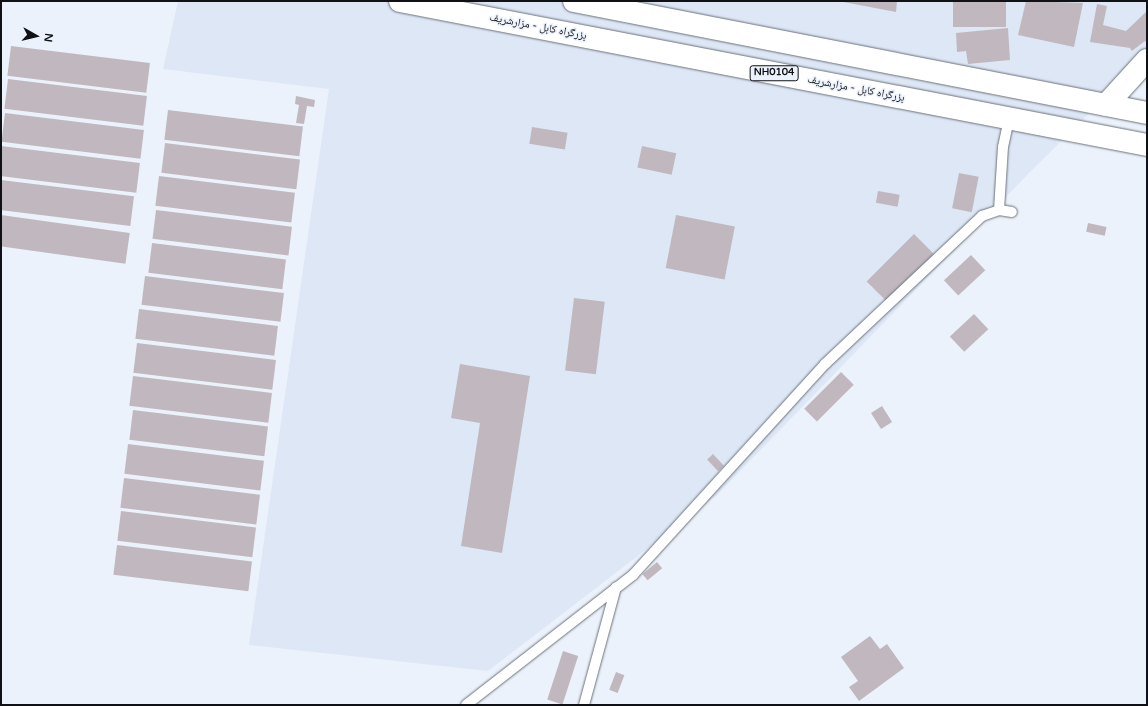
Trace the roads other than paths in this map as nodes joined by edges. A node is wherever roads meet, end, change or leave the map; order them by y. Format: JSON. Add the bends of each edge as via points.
{"nodes":[{"id":1,"x":400,"y":1,"type":"edge"},
{"id":2,"x":574,"y":1,"type":"edge"},
{"id":3,"x":614,"y":5,"type":"edge"},
{"id":4,"x":1147,"y":60,"type":"edge"},
{"id":5,"x":1106,"y":105,"type":"junction"},
{"id":6,"x":1147,"y":113,"type":"edge"},
{"id":7,"x":1010,"y":118,"type":"junction"},
{"id":8,"x":1147,"y":145,"type":"edge"},
{"id":9,"x":999,"y":210,"type":"junction"},
{"id":10,"x":1012,"y":212,"type":"dead end"},
{"id":11,"x":616,"y":588,"type":"junction"},
{"id":12,"x":466,"y":705,"type":"edge"},
{"id":13,"x":584,"y":705,"type":"edge"}],
"edges":[{"from":1,"to":7,"type":"main road","name":"بزرگراه کابل - مزارشریف","number":"NH0104"},
{"from":2,"to":3,"type":"main road"},
{"from":3,"to":5,"type":"main road"},
{"from":4,"to":5,"type":"main road"},
{"from":5,"to":6,"type":"main road"},
{"from":7,"to":8,"type":"main road","name":"بزرگراه کابل - مزارشریف","number":"NH0104"},
{"from":7,"to":9,"type":"lane","via":[[1003,147]]},
{"from":9,"to":10,"type":"lane"},
{"from":9,"to":11,"type":"lane","via":[[982,216],[824,364],[713,489],[633,575]]},
{"from":11,"to":12,"type":"lane"},
{"from":11,"to":13,"type":"lane"}]}
